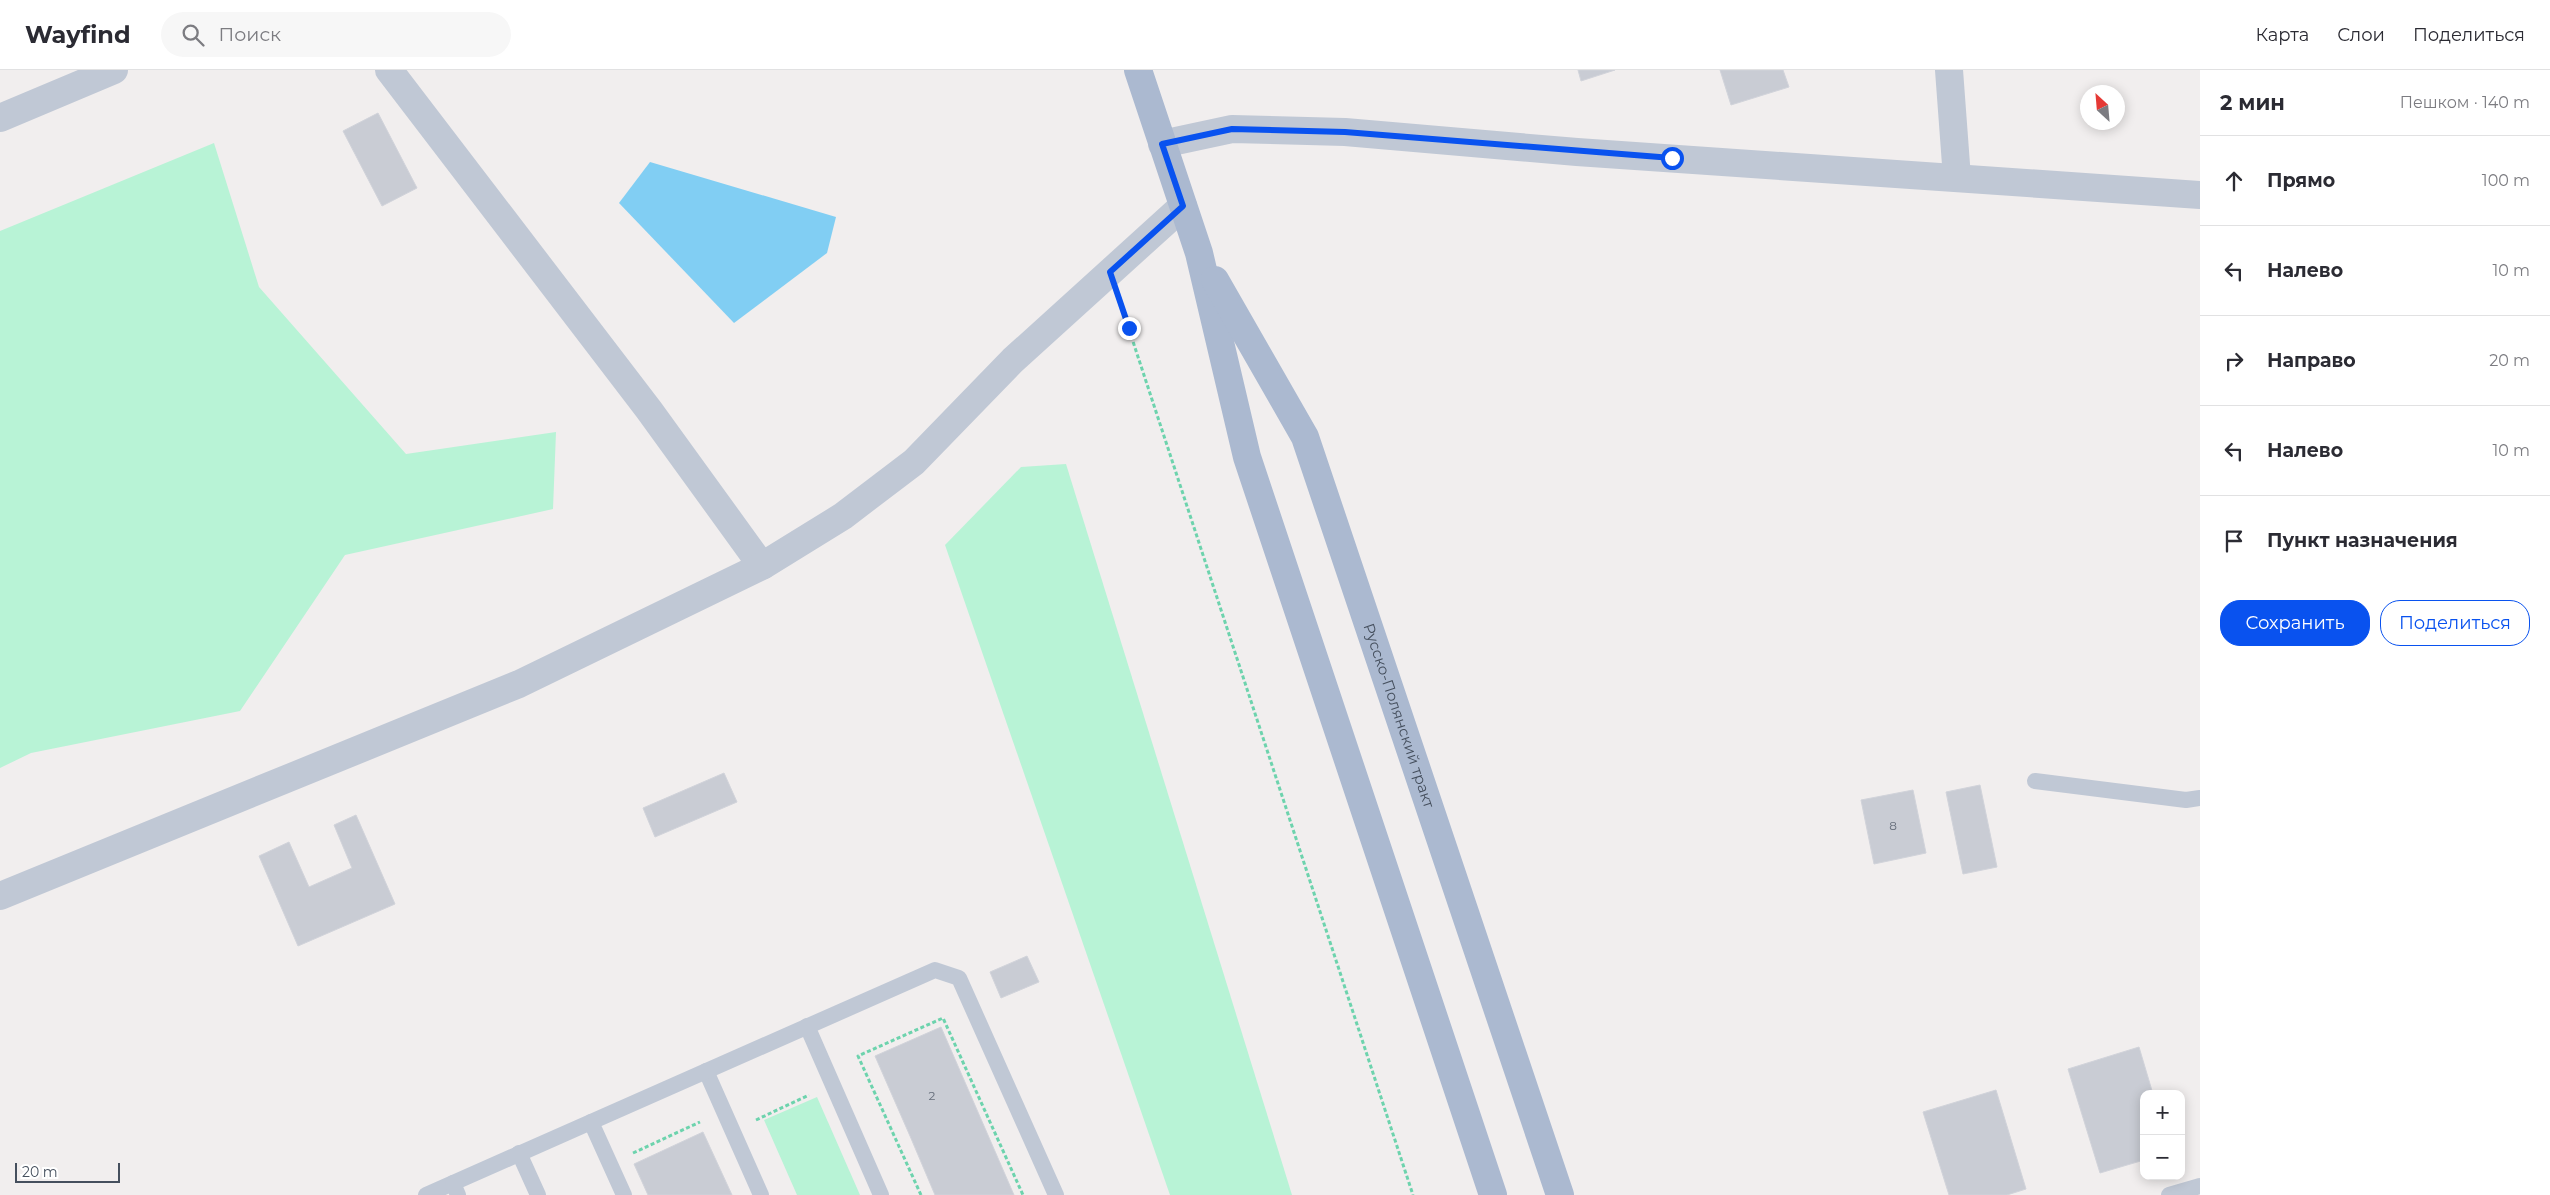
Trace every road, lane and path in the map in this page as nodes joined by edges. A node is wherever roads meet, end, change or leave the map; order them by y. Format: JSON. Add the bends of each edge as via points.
{"nodes":[{"id":1,"x":114,"y":70,"type":"edge"},
{"id":2,"x":389,"y":70,"type":"edge"},
{"id":3,"x":1138,"y":70,"type":"edge"},
{"id":4,"x":1949,"y":70,"type":"edge"},
{"id":5,"x":0,"y":118,"type":"edge"},
{"id":6,"x":1162,"y":144,"type":"junction"},
{"id":7,"x":1957,"y":178,"type":"junction"},
{"id":8,"x":2200,"y":195,"type":"edge"},
{"id":9,"x":1183,"y":206,"type":"junction"},
{"id":10,"x":1199,"y":253,"type":"junction"},
{"id":11,"x":1110,"y":272,"type":"junction"},
{"id":12,"x":762,"y":566,"type":"junction"},
{"id":13,"x":2035,"y":781,"type":"dead end"},
{"id":14,"x":2200,"y":798,"type":"edge"},
{"id":15,"x":0,"y":896,"type":"edge"},
{"id":16,"x":807,"y":1026,"type":"junction"},
{"id":17,"x":864,"y":1068,"type":"junction"},
{"id":18,"x":706,"y":1071,"type":"junction"},
{"id":19,"x":832,"y":1084,"type":"junction"},
{"id":20,"x":591,"y":1122,"type":"junction"},
{"id":21,"x":732,"y":1131,"type":"junction"},
{"id":22,"x":519,"y":1153,"type":"junction"},
{"id":23,"x":627,"y":1155,"type":"dead end"},
{"id":24,"x":2200,"y":1186,"type":"edge"},
{"id":25,"x":455,"y":1189,"type":"edge"},
{"id":26,"x":426,"y":1195,"type":"edge"},
{"id":27,"x":538,"y":1195,"type":"edge"},
{"id":28,"x":624,"y":1195,"type":"edge"},
{"id":29,"x":761,"y":1195,"type":"edge"},
{"id":30,"x":881,"y":1195,"type":"edge"},
{"id":31,"x":921,"y":1195,"type":"edge"},
{"id":32,"x":1023,"y":1195,"type":"edge"},
{"id":33,"x":1056,"y":1195,"type":"edge"},
{"id":34,"x":1413,"y":1195,"type":"edge"},
{"id":35,"x":1493,"y":1195,"type":"edge"},
{"id":36,"x":1560,"y":1195,"type":"edge"},
{"id":37,"x":2168,"y":1195,"type":"edge"}],
"edges":[{"from":1,"to":5,"type":"street"},
{"from":2,"to":12,"type":"street","via":[[649,410]]},
{"from":3,"to":6,"type":"main road","name":"Русско-Полянский тракт"},
{"from":4,"to":7,"type":"street"},
{"from":6,"to":7,"type":"street","via":[[1232,129],[1345,132],[1587,153]]},
{"from":6,"to":9,"type":"main road","name":"Русско-Полянский тракт"},
{"from":7,"to":8,"type":"street"},
{"from":9,"to":10,"type":"main road","name":"Русско-Полянский тракт"},
{"from":9,"to":11,"type":"street"},
{"from":10,"to":35,"type":"main road","name":"Русско-Полянский тракт","via":[[1247,457]]},
{"from":10,"to":36,"type":"main road","name":"Русско-Полянский тракт","via":[[1305,438]]},
{"from":11,"to":12,"type":"street","via":[[1013,360],[914,462],[843,516]]},
{"from":11,"to":34,"type":"path"},
{"from":12,"to":15,"type":"street","via":[[519,684]]},
{"from":13,"to":14,"type":"lane","via":[[2186,800]]},
{"from":16,"to":18,"type":"lane"},
{"from":16,"to":19,"type":"lane"},
{"from":16,"to":33,"type":"lane","via":[[935,970],[959,978]]},
{"from":17,"to":19,"type":"path"},
{"from":17,"to":31,"type":"path"},
{"from":17,"to":32,"type":"path","via":[[858,1056],[943,1018]]},
{"from":18,"to":20,"type":"lane"},
{"from":18,"to":21,"type":"lane"},
{"from":19,"to":21,"type":"path"},
{"from":19,"to":30,"type":"lane"},
{"from":20,"to":22,"type":"lane"},
{"from":20,"to":28,"type":"lane"},
{"from":21,"to":23,"type":"path","via":[[712,1140],[703,1121]]},
{"from":21,"to":29,"type":"lane"},
{"from":22,"to":25,"type":"lane"},
{"from":22,"to":27,"type":"lane"},
{"from":24,"to":37,"type":"lane"},
{"from":25,"to":26,"type":"lane"}]}
